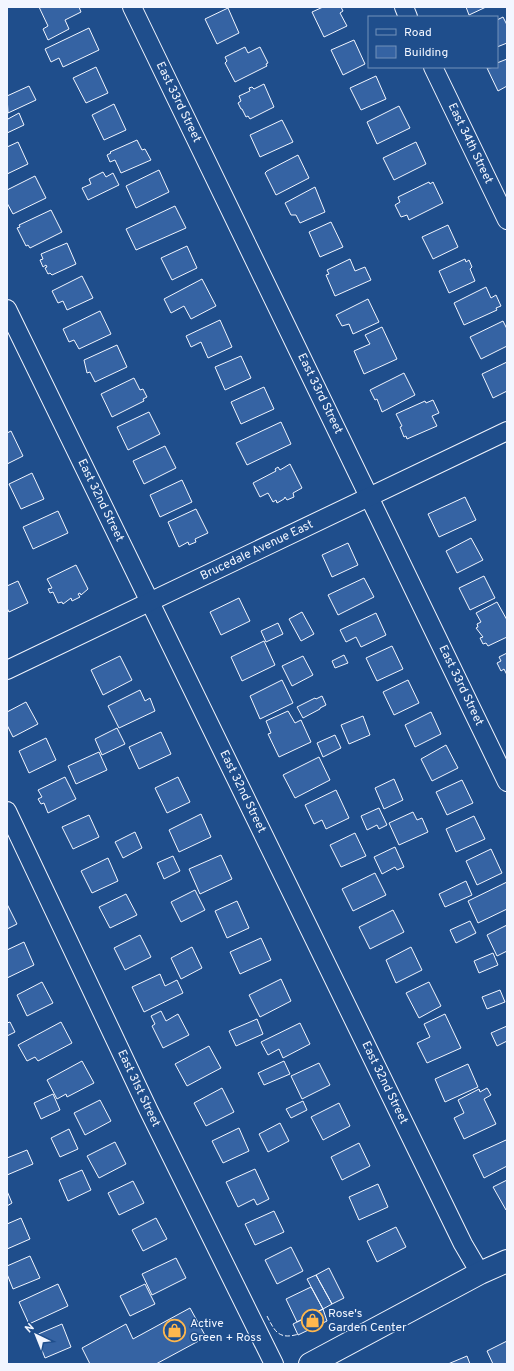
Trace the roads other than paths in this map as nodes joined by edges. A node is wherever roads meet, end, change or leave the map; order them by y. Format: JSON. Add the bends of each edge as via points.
{"nodes":[{"id":1,"x":132,"y":7,"type":"edge"},
{"id":2,"x":433,"y":68,"type":"edge"},
{"id":3,"x":507,"y":220,"type":"edge"},
{"id":4,"x":7,"y":308,"type":"edge"},
{"id":5,"x":507,"y":431,"type":"edge"},
{"id":6,"x":370,"y":496,"type":"junction"},
{"id":7,"x":149,"y":601,"type":"junction"},
{"id":8,"x":7,"y":670,"type":"edge"},
{"id":9,"x":507,"y":782,"type":"edge"},
{"id":10,"x":7,"y":811,"type":"edge"},
{"id":11,"x":507,"y":1261,"type":"edge"},
{"id":12,"x":480,"y":1273,"type":"junction"},
{"id":13,"x":274,"y":1364,"type":"edge"},
{"id":14,"x":310,"y":1364,"type":"edge"}],
"edges":[{"from":1,"to":6,"type":"street","name":"East 33rd Street"},
{"from":2,"to":3,"type":"street","name":"East 34th Street"},
{"from":4,"to":7,"type":"street","name":"East 32nd Street"},
{"from":5,"to":6,"type":"street","name":"Brucedale Avenue East"},
{"from":6,"to":7,"type":"street","name":"Brucedale Avenue East"},
{"from":6,"to":9,"type":"street","name":"East 33rd Street"},
{"from":7,"to":8,"type":"street","name":"Brucedale Avenue East"},
{"from":7,"to":12,"type":"street","name":"East 32nd Street","via":[[462,1244]]},
{"from":10,"to":13,"type":"street","name":"East 31st Street","via":[[148,1109]]},
{"from":11,"to":12,"type":"main road"},
{"from":12,"to":14,"type":"main road"}]}
